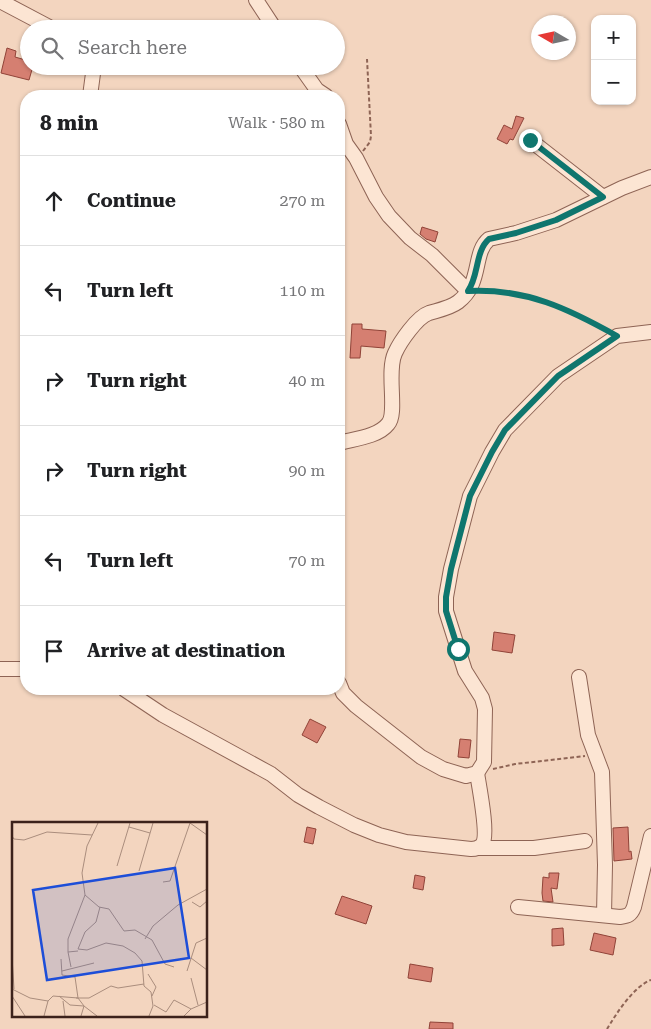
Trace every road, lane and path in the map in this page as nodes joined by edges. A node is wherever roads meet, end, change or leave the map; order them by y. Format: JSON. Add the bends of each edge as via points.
{"nodes":[{"id":1,"x":256,"y":0,"type":"edge"},
{"id":2,"x":0,"y":1,"type":"edge"},
{"id":3,"x":36,"y":20,"type":"edge"},
{"id":4,"x":269,"y":20,"type":"edge"},
{"id":5,"x":367,"y":59,"type":"dead end"},
{"id":6,"x":93,"y":75,"type":"edge"},
{"id":7,"x":306,"y":75,"type":"edge"},
{"id":8,"x":91,"y":90,"type":"edge"},
{"id":9,"x":317,"y":90,"type":"edge"},
{"id":10,"x":530,"y":140,"type":"dead end"},
{"id":11,"x":345,"y":141,"type":"edge"},
{"id":12,"x":356,"y":158,"type":"junction"},
{"id":13,"x":651,"y":177,"type":"edge"},
{"id":14,"x":603,"y":197,"type":"junction"},
{"id":15,"x":468,"y":291,"type":"junction"},
{"id":16,"x":651,"y":332,"type":"edge"},
{"id":17,"x":617,"y":336,"type":"junction"},
{"id":18,"x":345,"y":441,"type":"edge"},
{"id":19,"x":0,"y":669,"type":"edge"},
{"id":20,"x":20,"y":669,"type":"edge"},
{"id":21,"x":579,"y":677,"type":"dead end"},
{"id":22,"x":133,"y":695,"type":"edge"},
{"id":23,"x":345,"y":695,"type":"edge"},
{"id":24,"x":597,"y":757,"type":"junction"},
{"id":25,"x":477,"y":772,"type":"junction"},
{"id":26,"x":651,"y":836,"type":"edge"},
{"id":27,"x":585,"y":841,"type":"dead end"},
{"id":28,"x":478,"y":848,"type":"junction"},
{"id":29,"x":518,"y":907,"type":"dead end"},
{"id":30,"x":604,"y":915,"type":"junction"},
{"id":31,"x":651,"y":980,"type":"edge"},
{"id":32,"x":607,"y":1029,"type":"edge"}],
"edges":[{"from":1,"to":4,"type":"street"},
{"from":2,"to":3,"type":"street"},
{"from":5,"to":12,"type":"path","via":[[371,136],[366,148]]},
{"from":6,"to":8,"type":"street"},
{"from":7,"to":9,"type":"street"},
{"from":10,"to":14,"type":"street"},
{"from":11,"to":12,"type":"street"},
{"from":12,"to":15,"type":"street","via":[[394,222]]},
{"from":13,"to":14,"type":"street"},
{"from":14,"to":15,"type":"street","via":[[556,220],[489,239],[482,249],[474,283]]},
{"from":15,"to":17,"type":"path","via":[[502,292],[556,304]]},
{"from":15,"to":18,"type":"street","via":[[458,302],[426,314],[412,327],[396,351],[390,381],[392,418],[387,426]]},
{"from":16,"to":17,"type":"street"},
{"from":17,"to":25,"type":"street","via":[[558,376],[505,430],[470,496],[451,569],[446,611],[465,671],[485,708],[484,762]]},
{"from":19,"to":20,"type":"street"},
{"from":21,"to":24,"type":"street","via":[[588,735]]},
{"from":22,"to":28,"type":"street","via":[[271,774],[298,795],[354,825],[406,842]]},
{"from":23,"to":25,"type":"street","via":[[421,757],[466,776]]},
{"from":24,"to":25,"type":"path","via":[[550,759]]},
{"from":24,"to":30,"type":"street","via":[[602,772]]},
{"from":25,"to":28,"type":"street","via":[[485,832],[483,844]]},
{"from":26,"to":30,"type":"street","via":[[632,913],[620,917]]},
{"from":27,"to":28,"type":"street","via":[[534,848]]},
{"from":29,"to":30,"type":"street"},
{"from":31,"to":32,"type":"path","via":[[638,988]]}]}
